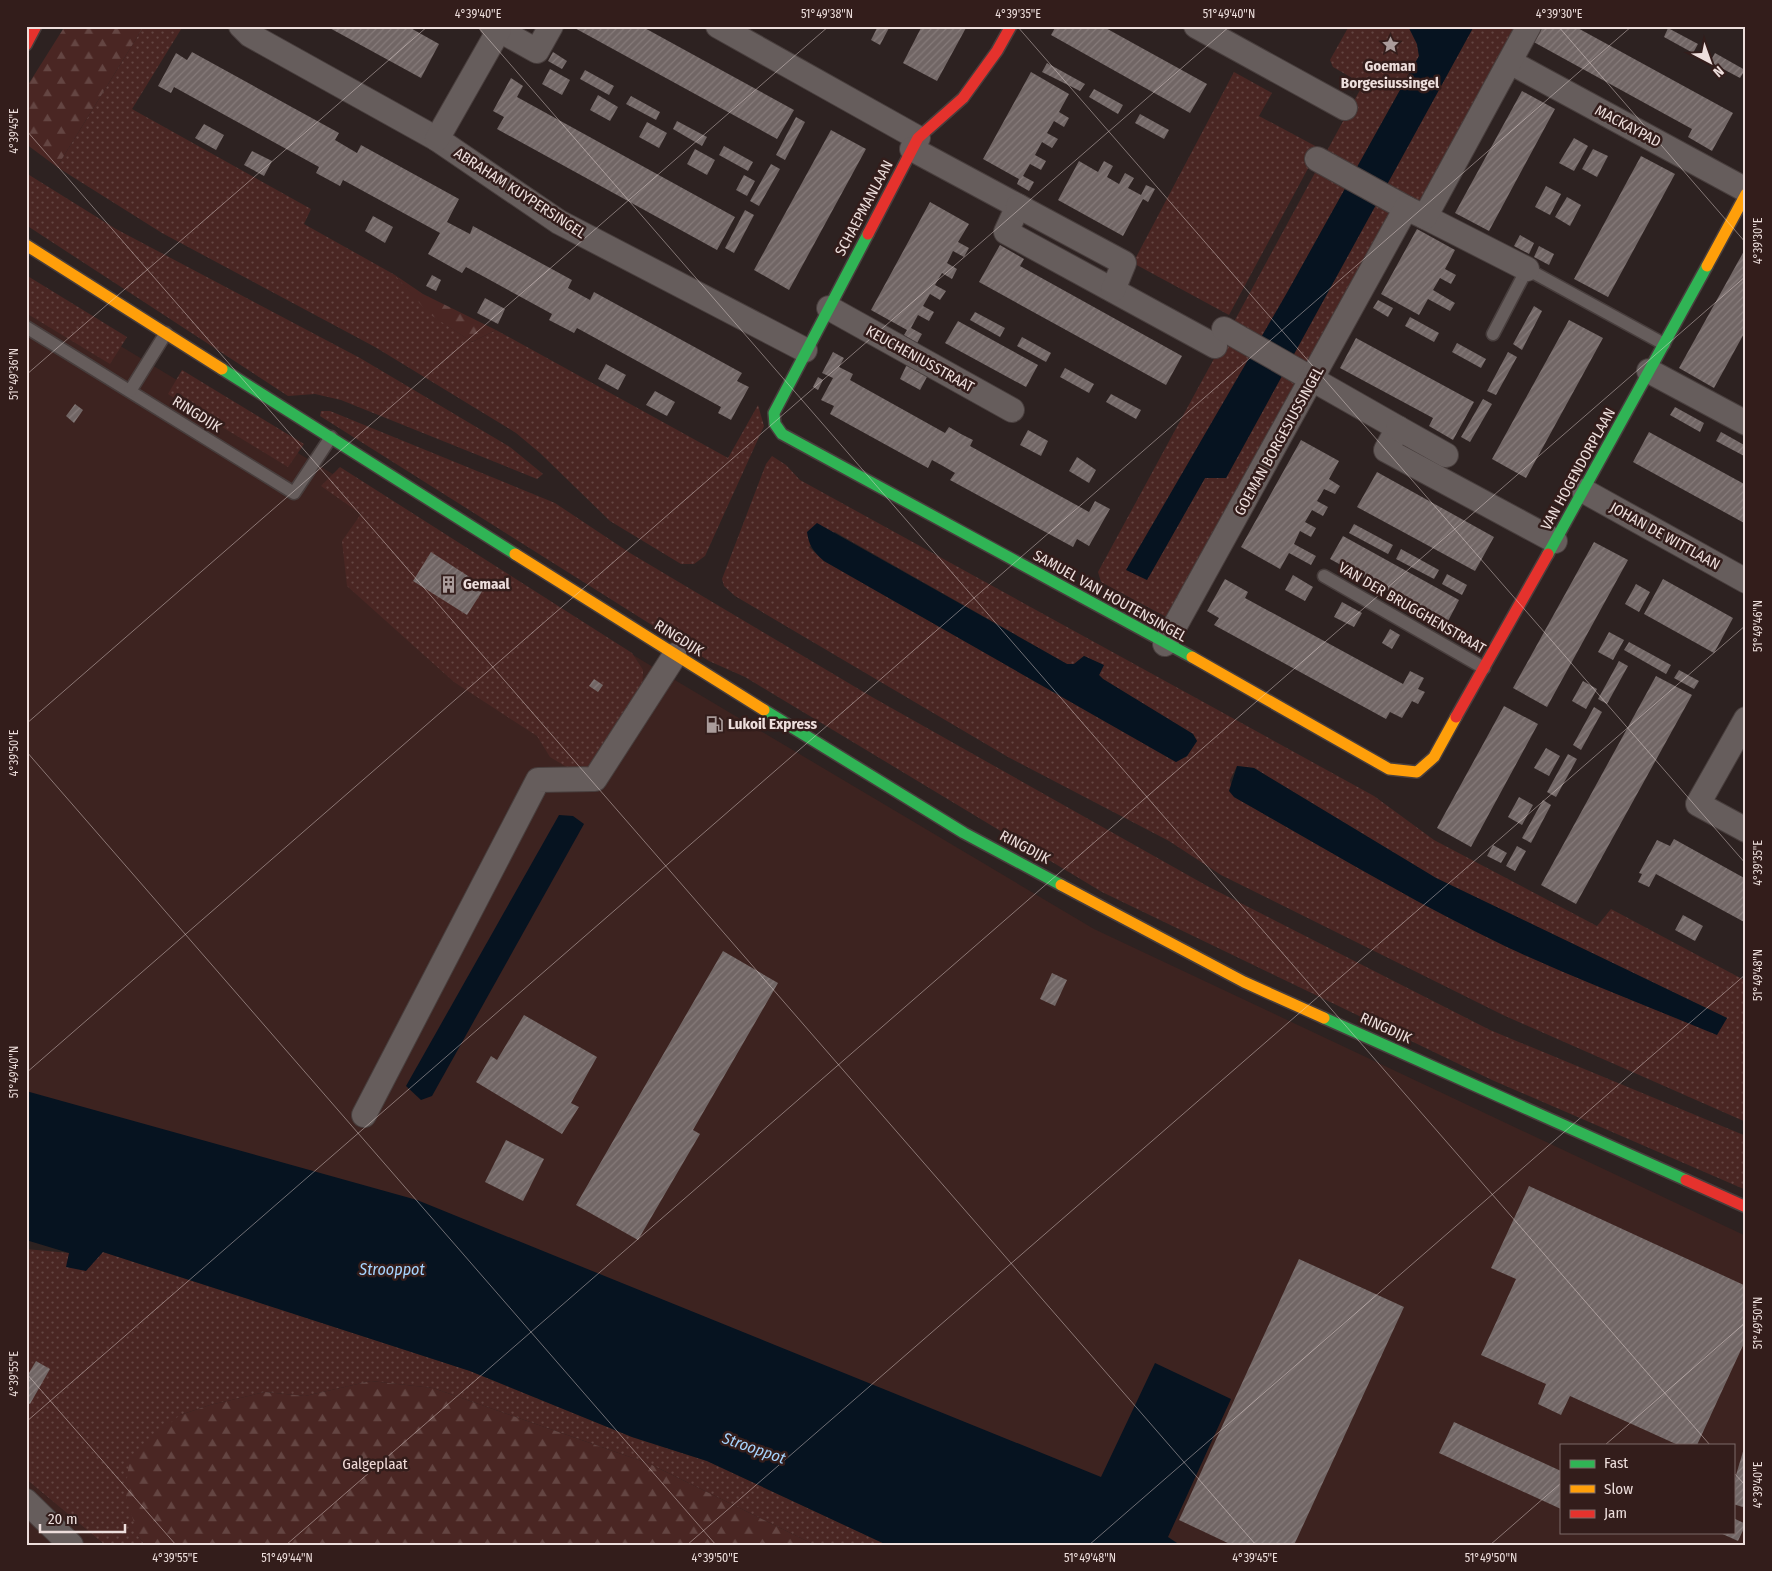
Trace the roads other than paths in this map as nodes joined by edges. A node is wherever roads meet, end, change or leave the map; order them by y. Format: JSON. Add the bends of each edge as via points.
{"nodes":[{"id":1,"x":36,"y":26,"type":"edge"},
{"id":2,"x":242,"y":26,"type":"edge"},
{"id":3,"x":551,"y":26,"type":"edge"},
{"id":4,"x":1011,"y":26,"type":"edge"},
{"id":5,"x":1196,"y":26,"type":"edge"},
{"id":6,"x":1529,"y":26,"type":"edge"},
{"id":7,"x":496,"y":28,"type":"edge"},
{"id":8,"x":732,"y":30,"type":"edge"},
{"id":9,"x":26,"y":45,"type":"edge"},
{"id":10,"x":1510,"y":62,"type":"junction"},
{"id":11,"x":1345,"y":108,"type":"dead end"},
{"id":12,"x":438,"y":139,"type":"junction"},
{"id":13,"x":915,"y":144,"type":"junction"},
{"id":14,"x":1318,"y":159,"type":"dead end"},
{"id":15,"x":1746,"y":190,"type":"edge"},
{"id":16,"x":1746,"y":194,"type":"edge"},
{"id":17,"x":1416,"y":212,"type":"junction"},
{"id":18,"x":26,"y":245,"type":"edge"},
{"id":19,"x":1527,"y":269,"type":"junction"},
{"id":20,"x":829,"y":308,"type":"junction"},
{"id":21,"x":26,"y":327,"type":"edge"},
{"id":22,"x":166,"y":334,"type":"junction"},
{"id":23,"x":1493,"y":334,"type":"dead end"},
{"id":24,"x":1664,"y":344,"type":"junction"},
{"id":25,"x":805,"y":350,"type":"junction"},
{"id":26,"x":1649,"y":371,"type":"junction"},
{"id":27,"x":1314,"y":379,"type":"junction"},
{"id":28,"x":130,"y":391,"type":"junction"},
{"id":29,"x":1012,"y":410,"type":"dead end"},
{"id":30,"x":1746,"y":423,"type":"edge"},
{"id":31,"x":775,"y":424,"type":"joint"},
{"id":32,"x":1398,"y":428,"type":"junction"},
{"id":33,"x":331,"y":437,"type":"junction"},
{"id":34,"x":1446,"y":455,"type":"dead end"},
{"id":35,"x":1584,"y":491,"type":"junction"},
{"id":36,"x":1555,"y":541,"type":"junction"},
{"id":37,"x":1324,"y":576,"type":"dead end"},
{"id":38,"x":1746,"y":581,"type":"edge"},
{"id":39,"x":1165,"y":644,"type":"junction"},
{"id":40,"x":676,"y":655,"type":"junction"},
{"id":41,"x":1484,"y":668,"type":"junction"},
{"id":42,"x":1746,"y":719,"type":"edge"},
{"id":43,"x":1434,"y":757,"type":"joint"},
{"id":44,"x":1746,"y":830,"type":"edge"},
{"id":45,"x":364,"y":1115,"type":"dead end"},
{"id":46,"x":1746,"y":1207,"type":"edge"},
{"id":47,"x":26,"y":1501,"type":"edge"},
{"id":48,"x":71,"y":1545,"type":"edge"}],
"edges":[{"from":1,"to":9,"type":"main road"},
{"from":2,"to":12,"type":"street","name":"ABRAHAM KUYPERSINGEL","via":[[250,35]]},
{"from":3,"to":7,"type":"street","via":[[538,51]]},
{"from":4,"to":13,"type":"main road","name":"SCHAEPMANLAAN","via":[[963,98]]},
{"from":5,"to":11,"type":"street"},
{"from":6,"to":10,"type":"street","name":"GOEMAN BORGESIUSSINGEL"},
{"from":7,"to":12,"type":"street"},
{"from":8,"to":13,"type":"street"},
{"from":10,"to":15,"type":"street","name":"MACKAYPAD"},
{"from":10,"to":17,"type":"street","name":"GOEMAN BORGESIUSSINGEL"},
{"from":12,"to":25,"type":"street","name":"ABRAHAM KUYPERSINGEL","via":[[559,222]]},
{"from":13,"to":20,"type":"main road","name":"SCHAEPMANLAAN"},
{"from":13,"to":27,"type":"street","via":[[1018,206],[1006,232],[1113,290]]},
{"from":14,"to":17,"type":"street"},
{"from":16,"to":24,"type":"main road","name":"VAN HOGENDORPLAAN"},
{"from":17,"to":19,"type":"street"},
{"from":17,"to":27,"type":"street","name":"GOEMAN BORGESIUSSINGEL"},
{"from":18,"to":22,"type":"main road","name":"RINGDIJK"},
{"from":19,"to":23,"type":"lane"},
{"from":19,"to":24,"type":"lane"},
{"from":20,"to":25,"type":"main road","name":"SCHAEPMANLAAN"},
{"from":20,"to":29,"type":"street","name":"KEUCHENIUSSTRAAT"},
{"from":21,"to":28,"type":"lane","name":"RINGDIJK"},
{"from":22,"to":28,"type":"lane"},
{"from":22,"to":33,"type":"main road","name":"RINGDIJK"},
{"from":24,"to":26,"type":"main road","name":"VAN HOGENDORPLAAN"},
{"from":25,"to":31,"type":"main road","name":"SCHAEPMANLAAN","via":[[774,413]]},
{"from":26,"to":30,"type":"street"},
{"from":26,"to":35,"type":"main road","name":"VAN HOGENDORPLAAN"},
{"from":27,"to":32,"type":"street"},
{"from":27,"to":39,"type":"street","name":"GOEMAN BORGESIUSSINGEL"},
{"from":28,"to":33,"type":"lane","name":"RINGDIJK","via":[[294,493]]},
{"from":31,"to":39,"type":"main road","name":"SAMUEL VAN HOUTENSINGEL","via":[[782,434]]},
{"from":32,"to":34,"type":"street"},
{"from":32,"to":36,"type":"street","via":[[1386,450]]},
{"from":33,"to":40,"type":"main road","name":"RINGDIJK"},
{"from":35,"to":36,"type":"main road","name":"VAN HOGENDORPLAAN"},
{"from":35,"to":38,"type":"street","name":"JOHAN DE WITTLAAN"},
{"from":36,"to":41,"type":"main road","name":"VAN HOGENDORPLAAN"},
{"from":37,"to":41,"type":"lane","name":"VAN DER BRUGGHENSTRAAT"},
{"from":39,"to":43,"type":"main road","name":"SAMUEL VAN HOUTENSINGEL","via":[[1253,690],[1389,769],[1417,772]]},
{"from":40,"to":45,"type":"street","via":[[596,779],[538,780]]},
{"from":40,"to":46,"type":"main road","name":"RINGDIJK","via":[[964,833],[1244,982]]},
{"from":41,"to":43,"type":"main road","name":"VAN HOGENDORPLAAN"},
{"from":42,"to":44,"type":"street","via":[[1698,804]]},
{"from":47,"to":48,"type":"street"}]}
